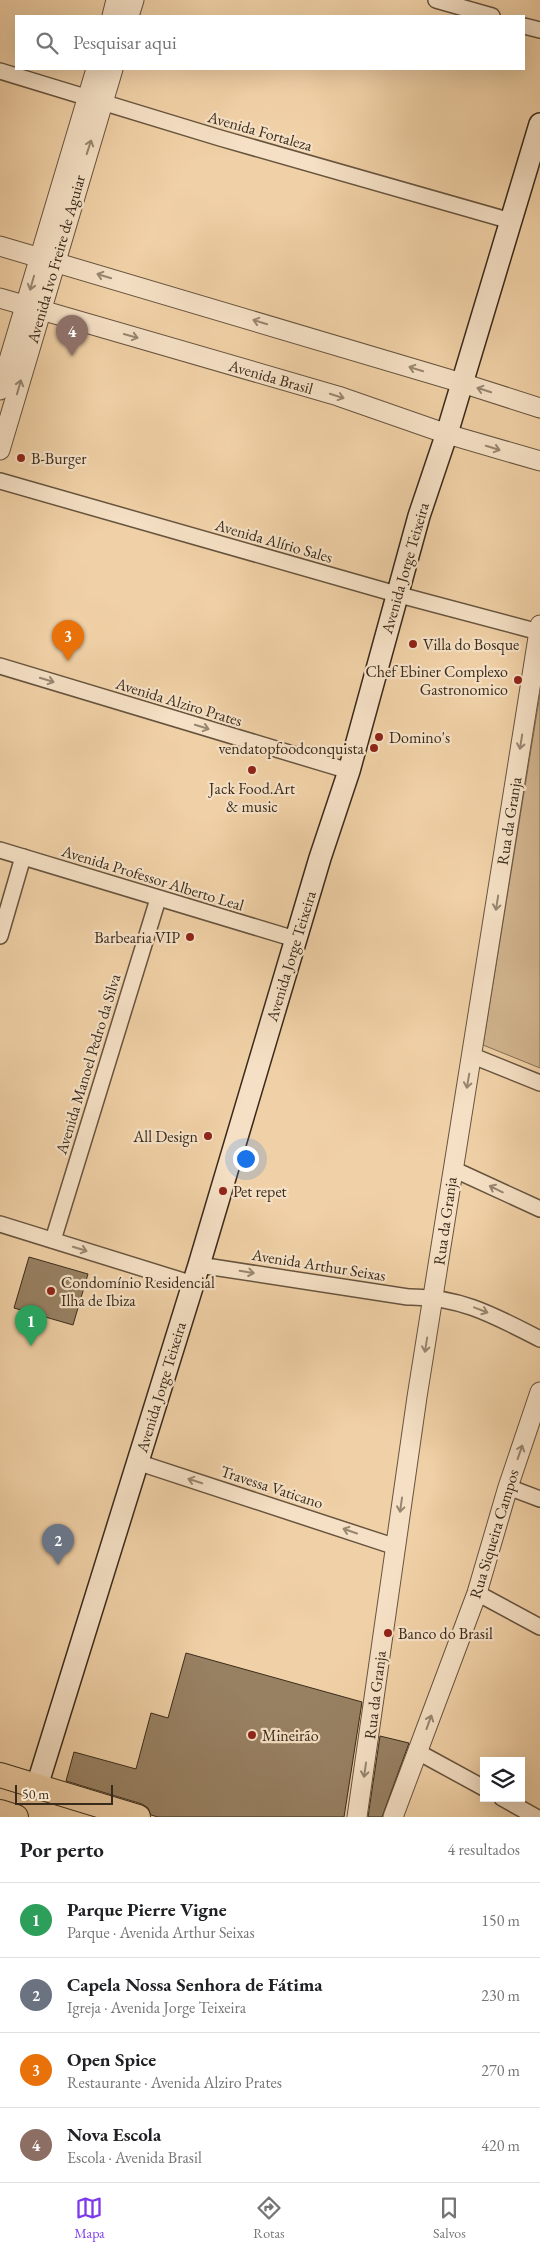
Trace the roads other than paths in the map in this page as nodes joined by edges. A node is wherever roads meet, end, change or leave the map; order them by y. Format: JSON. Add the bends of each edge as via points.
{"nodes":[{"id":1,"x":116,"y":0,"type":"edge"},
{"id":2,"x":134,"y":0,"type":"edge"},
{"id":3,"x":436,"y":0,"type":"edge"},
{"id":4,"x":112,"y":15,"type":"edge"},
{"id":5,"x":129,"y":15,"type":"edge"},
{"id":6,"x":488,"y":15,"type":"edge"},
{"id":7,"x":525,"y":26,"type":"edge"},
{"id":8,"x":540,"y":30,"type":"edge"},
{"id":9,"x":96,"y":70,"type":"edge"},
{"id":10,"x":112,"y":70,"type":"edge"},
{"id":11,"x":0,"y":71,"type":"edge"},
{"id":12,"x":95,"y":100,"type":"junction"},
{"id":13,"x":540,"y":124,"type":"edge"},
{"id":14,"x":511,"y":221,"type":"junction"},
{"id":15,"x":0,"y":246,"type":"edge"},
{"id":16,"x":47,"y":259,"type":"junction"},
{"id":17,"x":0,"y":298,"type":"edge"},
{"id":18,"x":33,"y":308,"type":"junction"},
{"id":19,"x":462,"y":383,"type":"junction"},
{"id":20,"x":0,"y":387,"type":"edge"},
{"id":21,"x":540,"y":408,"type":"edge"},
{"id":22,"x":447,"y":434,"type":"junction"},
{"id":23,"x":0,"y":450,"type":"edge"},
{"id":24,"x":540,"y":461,"type":"edge"},
{"id":25,"x":0,"y":482,"type":"edge"},
{"id":26,"x":396,"y":594,"type":"junction"},
{"id":27,"x":539,"y":628,"type":"edge"},
{"id":28,"x":0,"y":666,"type":"edge"},
{"id":29,"x":349,"y":771,"type":"junction"},
{"id":30,"x":0,"y":850,"type":"edge"},
{"id":31,"x":23,"y":857,"type":"junction"},
{"id":32,"x":158,"y":899,"type":"junction"},
{"id":33,"x":0,"y":936,"type":"edge"},
{"id":34,"x":295,"y":939,"type":"junction"},
{"id":35,"x":473,"y":1056,"type":"junction"},
{"id":36,"x":540,"y":1083,"type":"edge"},
{"id":37,"x":453,"y":1169,"type":"junction"},
{"id":38,"x":540,"y":1210,"type":"edge"},
{"id":39,"x":0,"y":1224,"type":"edge"},
{"id":40,"x":53,"y":1240,"type":"junction"},
{"id":41,"x":196,"y":1274,"type":"junction"},
{"id":42,"x":434,"y":1297,"type":"junction"},
{"id":43,"x":540,"y":1339,"type":"edge"},
{"id":44,"x":540,"y":1392,"type":"edge"},
{"id":45,"x":137,"y":1462,"type":"junction"},
{"id":46,"x":508,"y":1487,"type":"junction"},
{"id":47,"x":540,"y":1498,"type":"edge"},
{"id":48,"x":396,"y":1547,"type":"junction"},
{"id":49,"x":477,"y":1594,"type":"junction"},
{"id":50,"x":540,"y":1627,"type":"edge"},
{"id":51,"x":418,"y":1752,"type":"junction"},
{"id":52,"x":0,"y":1775,"type":"edge"},
{"id":53,"x":37,"y":1786,"type":"junction"},
{"id":54,"x":480,"y":1786,"type":"edge"},
{"id":55,"x":509,"y":1802,"type":"edge"},
{"id":56,"x":0,"y":1812,"type":"edge"},
{"id":57,"x":125,"y":1815,"type":"edge"},
{"id":58,"x":16,"y":1817,"type":"edge"},
{"id":59,"x":357,"y":1817,"type":"edge"},
{"id":60,"x":393,"y":1817,"type":"edge"},
{"id":61,"x":536,"y":1817,"type":"edge"}],
"edges":[{"from":1,"to":4,"type":"street"},
{"from":2,"to":5,"type":"street"},
{"from":3,"to":6,"type":"street"},
{"from":7,"to":8,"type":"street"},
{"from":9,"to":12,"type":"street","name":"Avenida Ivo Freire de Aguiar"},
{"from":10,"to":12,"type":"street","name":"Avenida Ivo Freire de Aguiar"},
{"from":11,"to":12,"type":"street","name":"Avenida Fortaleza"},
{"from":12,"to":14,"type":"street","name":"Avenida Fortaleza"},
{"from":12,"to":16,"type":"street","name":"Avenida Ivo Freire de Aguiar","via":[[54,213]]},
{"from":13,"to":14,"type":"main road","name":"Avenida Jorge Teixeira"},
{"from":14,"to":19,"type":"main road","name":"Avenida Jorge Teixeira"},
{"from":15,"to":16,"type":"street"},
{"from":16,"to":18,"type":"street","name":"Avenida Ivo Freire de Aguiar"},
{"from":19,"to":16,"type":"street","one_way":true},
{"from":17,"to":18,"type":"street","name":"Avenida Brasil"},
{"from":18,"to":20,"type":"street","name":"Avenida Ivo Freire de Aguiar"},
{"from":18,"to":22,"type":"street","name":"Avenida Brasil","one_way":true,"via":[[338,396]]},
{"from":23,"to":18,"type":"street","name":"Avenida Ivo Freire de Aguiar","one_way":true},
{"from":21,"to":19,"type":"street","one_way":true},
{"from":19,"to":22,"type":"main road","name":"Avenida Jorge Teixeira"},
{"from":22,"to":24,"type":"street","name":"Avenida Brasil","one_way":true},
{"from":22,"to":26,"type":"main road","name":"Avenida Jorge Teixeira"},
{"from":25,"to":26,"type":"street","name":"Avenida Alírio Sales"},
{"from":26,"to":27,"type":"street","name":"Avenida Alírio Sales"},
{"from":26,"to":29,"type":"main road","name":"Avenida Jorge Teixeira"},
{"from":27,"to":35,"type":"street","name":"Rua da Granja","one_way":true},
{"from":28,"to":29,"type":"street","name":"Avenida Alziro Prates","one_way":true},
{"from":29,"to":34,"type":"main road","name":"Avenida Jorge Teixeira"},
{"from":30,"to":31,"type":"street","name":"Avenida Professor Alberto Leal"},
{"from":31,"to":32,"type":"street","name":"Avenida Professor Alberto Leal"},
{"from":31,"to":33,"type":"street"},
{"from":32,"to":34,"type":"street","name":"Avenida Professor Alberto Leal"},
{"from":32,"to":40,"type":"street","name":"Avenida Manoel Pedro da Silva"},
{"from":34,"to":41,"type":"main road","name":"Avenida Jorge Teixeira"},
{"from":35,"to":36,"type":"street"},
{"from":35,"to":37,"type":"street","name":"Rua da Granja","one_way":true},
{"from":38,"to":37,"type":"street","one_way":true},
{"from":37,"to":42,"type":"street","name":"Rua da Granja"},
{"from":39,"to":40,"type":"street","name":"Avenida Arthur Seixas"},
{"from":40,"to":41,"type":"street","name":"Avenida Arthur Seixas","one_way":true},
{"from":41,"to":42,"type":"street","name":"Avenida Arthur Seixas","one_way":true,"via":[[408,1297]]},
{"from":41,"to":45,"type":"main road","name":"Avenida Jorge Teixeira"},
{"from":42,"to":43,"type":"street","name":"Avenida Arthur Seixas","one_way":true,"via":[[462,1303]]},
{"from":42,"to":48,"type":"street","name":"Rua da Granja","one_way":true},
{"from":46,"to":44,"type":"street","name":"Rua Siqueira Campos","one_way":true},
{"from":48,"to":45,"type":"street","name":"Travessa Vaticano","one_way":true},
{"from":45,"to":53,"type":"main road","name":"Avenida Jorge Teixeira"},
{"from":46,"to":47,"type":"street"},
{"from":46,"to":49,"type":"street","name":"Rua Siqueira Campos"},
{"from":48,"to":59,"type":"street","name":"Rua da Granja","one_way":true},
{"from":49,"to":50,"type":"street"},
{"from":51,"to":49,"type":"street","name":"Rua Siqueira Campos","one_way":true},
{"from":51,"to":54,"type":"street"},
{"from":51,"to":60,"type":"street","name":"Rua Siqueira Campos"},
{"from":52,"to":53,"type":"main road"},
{"from":53,"to":57,"type":"main road"},
{"from":55,"to":61,"type":"street"},
{"from":56,"to":58,"type":"main road"}]}
